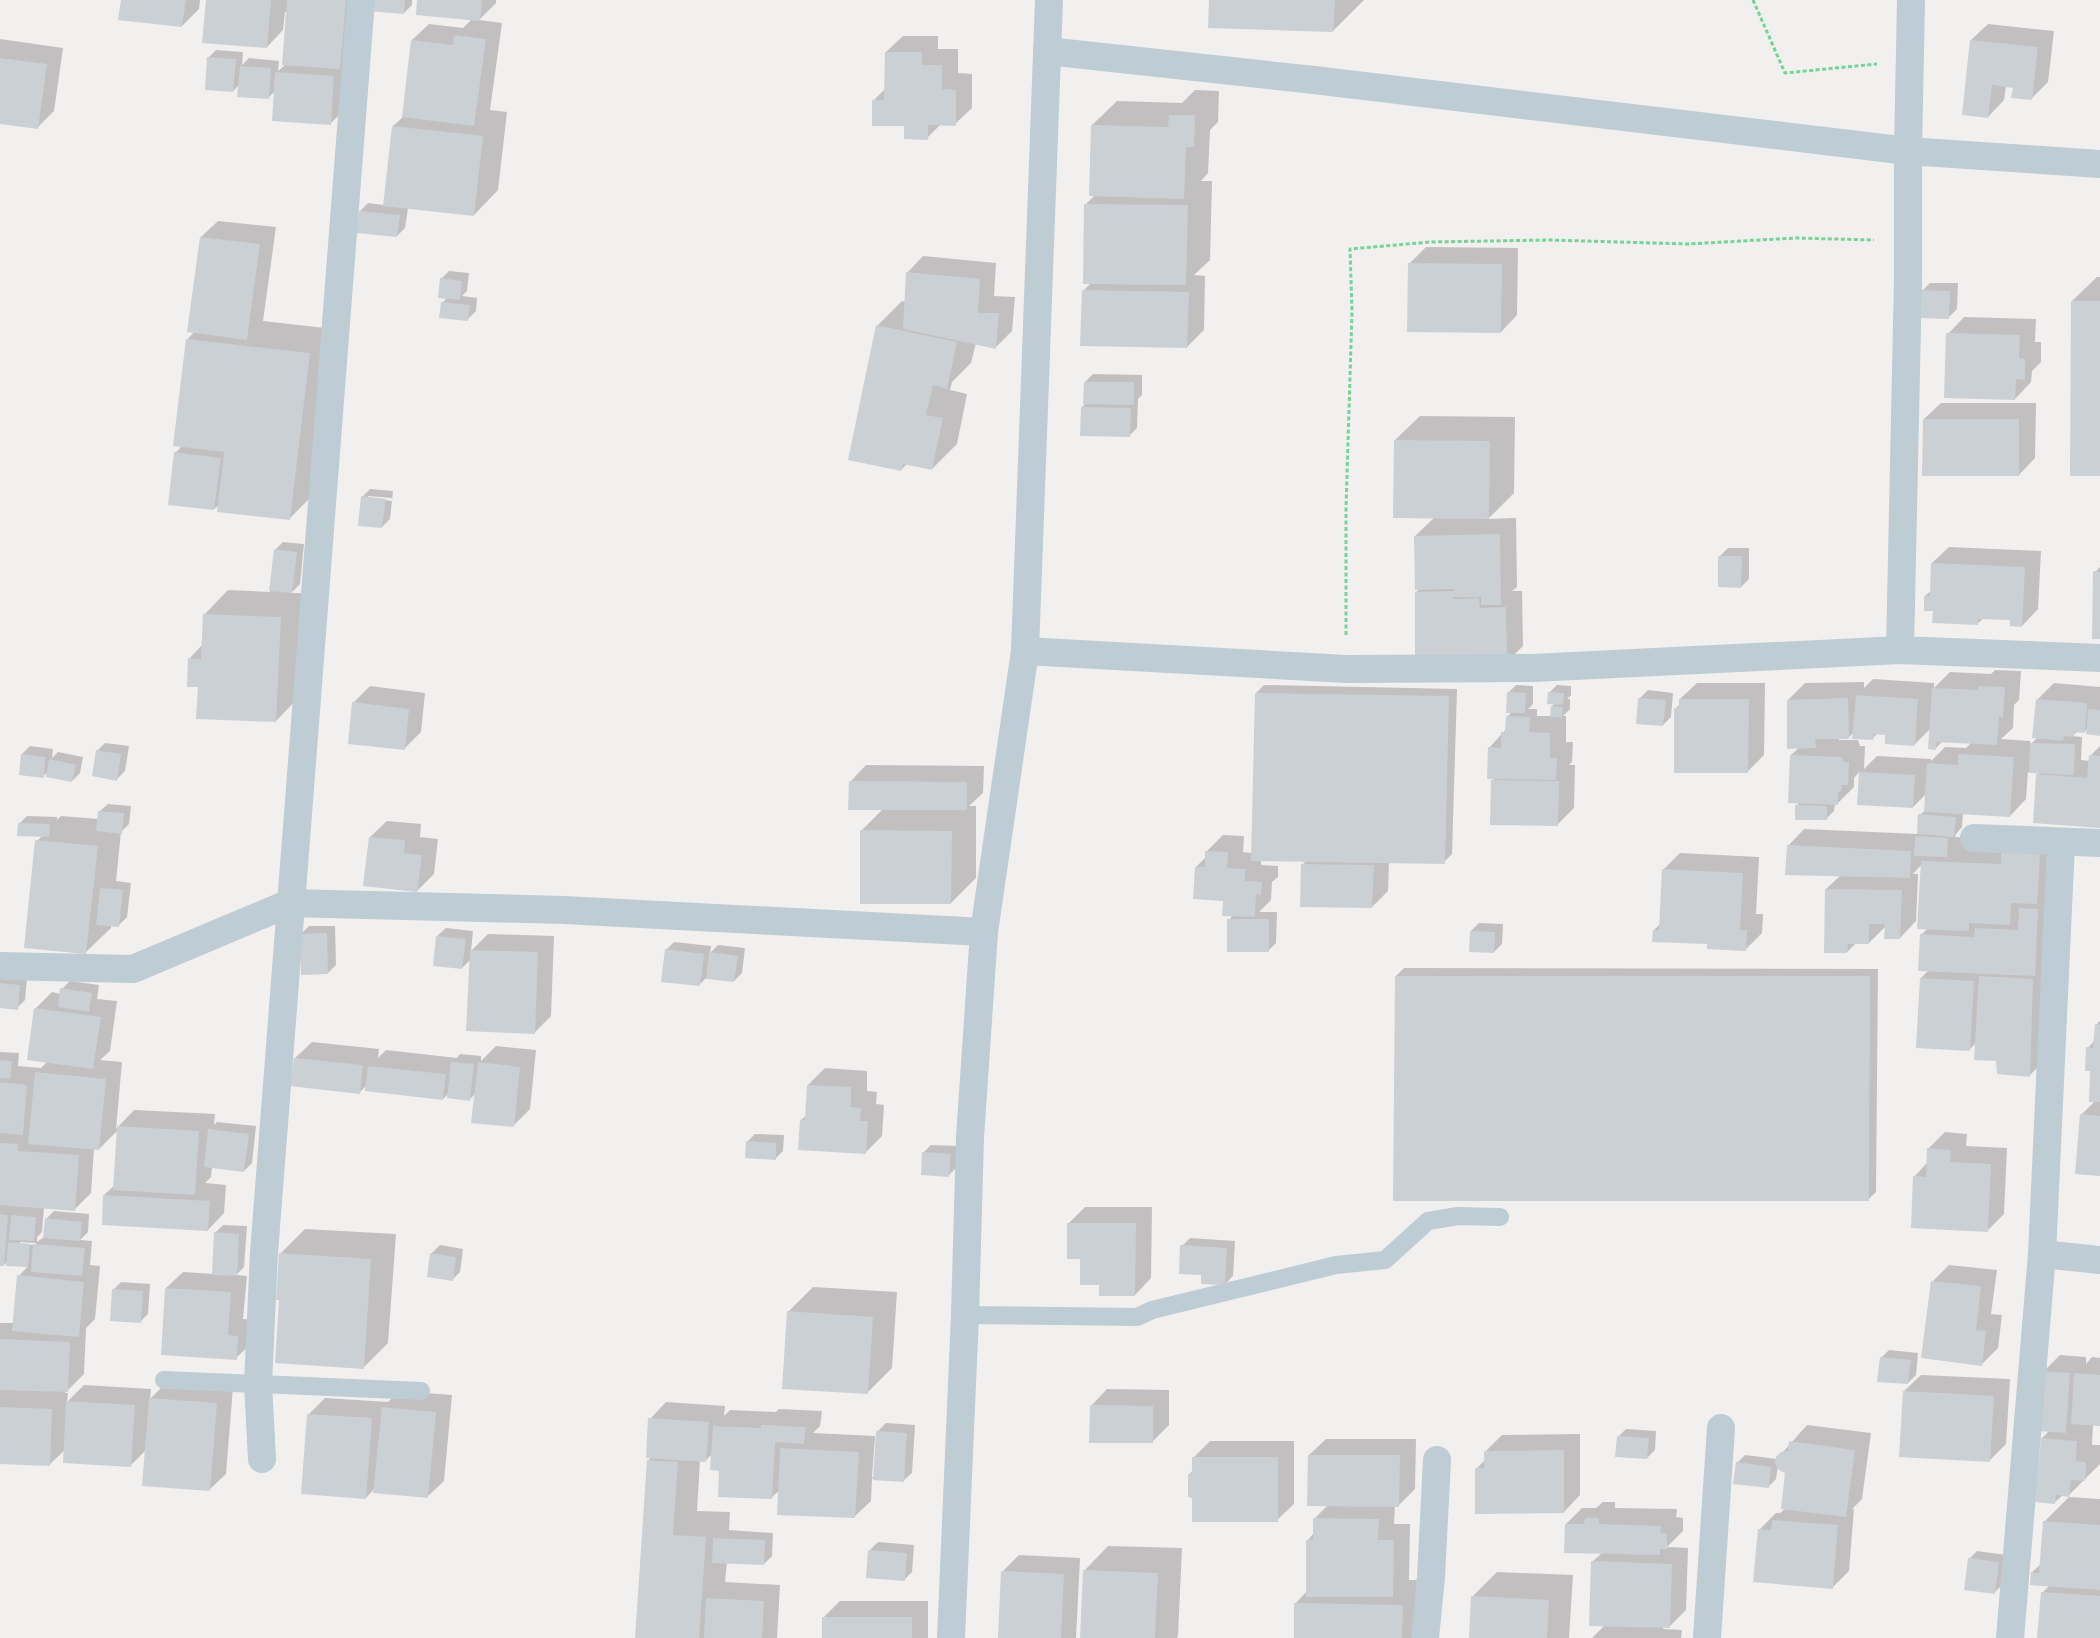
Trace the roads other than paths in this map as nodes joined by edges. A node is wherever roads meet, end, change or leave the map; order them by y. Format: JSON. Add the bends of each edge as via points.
{"nodes":[{"id":1,"x":361,"y":0,"type":"edge"},
{"id":2,"x":1049,"y":0,"type":"edge"},
{"id":3,"x":1911,"y":0,"type":"edge"},
{"id":4,"x":1047,"y":51,"type":"junction"},
{"id":5,"x":1908,"y":150,"type":"junction"},
{"id":6,"x":2100,"y":164,"type":"edge"},
{"id":7,"x":1900,"y":650,"type":"junction"},
{"id":8,"x":1025,"y":651,"type":"junction"},
{"id":9,"x":2100,"y":658,"type":"edge"},
{"id":10,"x":1974,"y":838,"type":"dead end"},
{"id":11,"x":2061,"y":843,"type":"junction"},
{"id":12,"x":2100,"y":843,"type":"edge"},
{"id":13,"x":290,"y":903,"type":"junction"},
{"id":14,"x":984,"y":932,"type":"junction"},
{"id":15,"x":0,"y":966,"type":"edge"},
{"id":16,"x":1500,"y":1217,"type":"dead end"},
{"id":17,"x":2042,"y":1254,"type":"junction"},
{"id":18,"x":2100,"y":1260,"type":"edge"},
{"id":19,"x":965,"y":1315,"type":"junction"},
{"id":20,"x":164,"y":1380,"type":"dead end"},
{"id":21,"x":258,"y":1383,"type":"junction"},
{"id":22,"x":421,"y":1391,"type":"dead end"},
{"id":23,"x":1721,"y":1428,"type":"dead end"},
{"id":24,"x":262,"y":1459,"type":"dead end"},
{"id":25,"x":1437,"y":1460,"type":"dead end"},
{"id":26,"x":951,"y":1638,"type":"edge"},
{"id":27,"x":1426,"y":1638,"type":"edge"},
{"id":28,"x":1707,"y":1638,"type":"edge"},
{"id":29,"x":2010,"y":1638,"type":"edge"}],
"edges":[{"from":1,"to":13,"type":"street"},
{"from":2,"to":4,"type":"street"},
{"from":3,"to":5,"type":"street"},
{"from":4,"to":5,"type":"street"},
{"from":4,"to":8,"type":"street"},
{"from":5,"to":6,"type":"street"},
{"from":5,"to":7,"type":"street"},
{"from":7,"to":8,"type":"street","via":[[1533,668],[1346,669]]},
{"from":7,"to":9,"type":"street"},
{"from":8,"to":14,"type":"street"},
{"from":10,"to":11,"type":"street"},
{"from":11,"to":12,"type":"street"},
{"from":11,"to":17,"type":"street"},
{"from":13,"to":14,"type":"street","via":[[564,910]]},
{"from":13,"to":15,"type":"street","via":[[133,969]]},
{"from":13,"to":21,"type":"street"},
{"from":14,"to":19,"type":"street","via":[[970,1137]]},
{"from":16,"to":19,"type":"lane","via":[[1458,1216],[1428,1221],[1385,1260],[1327,1267],[1152,1310],[1138,1317]]},
{"from":17,"to":18,"type":"street"},
{"from":17,"to":29,"type":"street"},
{"from":19,"to":26,"type":"street"},
{"from":20,"to":21,"type":"lane"},
{"from":21,"to":22,"type":"lane"},
{"from":21,"to":24,"type":"street"},
{"from":23,"to":28,"type":"street"},
{"from":25,"to":27,"type":"street"}]}
